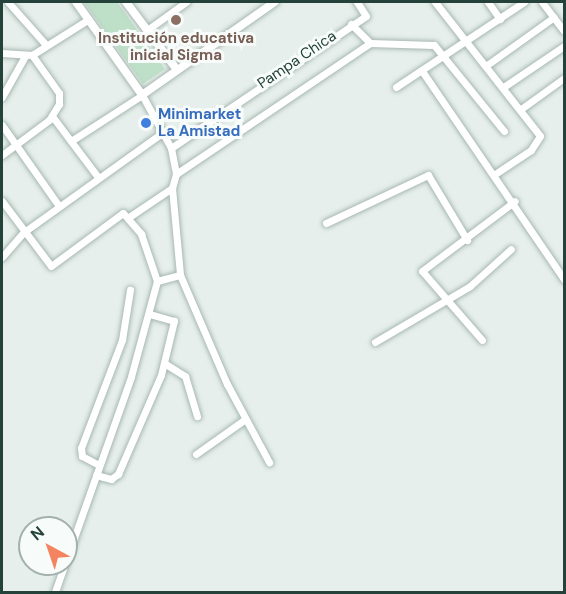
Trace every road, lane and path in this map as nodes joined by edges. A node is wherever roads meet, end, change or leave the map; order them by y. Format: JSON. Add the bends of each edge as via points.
{"nodes":[{"id":1,"x":8,"y":2,"type":"edge"},
{"id":2,"x":76,"y":2,"type":"edge"},
{"id":3,"x":126,"y":2,"type":"edge"},
{"id":4,"x":186,"y":2,"type":"edge"},
{"id":5,"x":274,"y":2,"type":"edge"},
{"id":6,"x":358,"y":2,"type":"edge"},
{"id":7,"x":435,"y":2,"type":"edge"},
{"id":8,"x":488,"y":2,"type":"edge"},
{"id":9,"x":524,"y":2,"type":"edge"},
{"id":10,"x":542,"y":2,"type":"edge"},
{"id":11,"x":554,"y":17,"type":"junction"},
{"id":12,"x":89,"y":19,"type":"junction"},
{"id":13,"x":500,"y":19,"type":"junction"},
{"id":14,"x":351,"y":24,"type":"junction"},
{"id":15,"x":147,"y":30,"type":"junction"},
{"id":16,"x":564,"y":31,"type":"edge"},
{"id":17,"x":370,"y":43,"type":"junction"},
{"id":18,"x":466,"y":43,"type":"junction"},
{"id":19,"x":46,"y":45,"type":"junction"},
{"id":20,"x":564,"y":46,"type":"edge"},
{"id":21,"x":2,"y":53,"type":"edge"},
{"id":22,"x":29,"y":56,"type":"junction"},
{"id":23,"x":446,"y":58,"type":"junction"},
{"id":24,"x":487,"y":65,"type":"junction"},
{"id":25,"x":177,"y":70,"type":"junction"},
{"id":26,"x":422,"y":71,"type":"junction"},
{"id":27,"x":564,"y":78,"type":"edge"},
{"id":28,"x":505,"y":86,"type":"junction"},
{"id":29,"x":396,"y":87,"type":"dead end"},
{"id":30,"x":142,"y":95,"type":"junction"},
{"id":31,"x":2,"y":97,"type":"edge"},
{"id":32,"x":521,"y":109,"type":"junction"},
{"id":33,"x":52,"y":116,"type":"junction"},
{"id":34,"x":2,"y":124,"type":"edge"},
{"id":35,"x":504,"y":131,"type":"dead end"},
{"id":36,"x":162,"y":133,"type":"junction"},
{"id":37,"x":70,"y":141,"type":"junction"},
{"id":38,"x":14,"y":145,"type":"junction"},
{"id":39,"x":171,"y":148,"type":"junction"},
{"id":40,"x":2,"y":154,"type":"edge"},
{"id":41,"x":176,"y":174,"type":"junction"},
{"id":42,"x":495,"y":174,"type":"junction"},
{"id":43,"x":97,"y":176,"type":"junction"},
{"id":44,"x":172,"y":188,"type":"junction"},
{"id":45,"x":2,"y":201,"type":"edge"},
{"id":46,"x":515,"y":201,"type":"junction"},
{"id":47,"x":58,"y":206,"type":"junction"},
{"id":48,"x":129,"y":217,"type":"junction"},
{"id":49,"x":326,"y":223,"type":"dead end"},
{"id":50,"x":24,"y":232,"type":"junction"},
{"id":51,"x":466,"y":240,"type":"junction"},
{"id":52,"x":511,"y":249,"type":"dead end"},
{"id":53,"x":2,"y":257,"type":"edge"},
{"id":54,"x":180,"y":275,"type":"junction"},
{"id":55,"x":564,"y":279,"type":"edge"},
{"id":56,"x":157,"y":281,"type":"junction"},
{"id":57,"x":130,"y":290,"type":"dead end"},
{"id":58,"x":446,"y":302,"type":"junction"},
{"id":59,"x":149,"y":314,"type":"junction"},
{"id":60,"x":482,"y":340,"type":"dead end"},
{"id":61,"x":375,"y":342,"type":"dead end"},
{"id":62,"x":164,"y":363,"type":"junction"},
{"id":63,"x":197,"y":416,"type":"dead end"},
{"id":64,"x":244,"y":420,"type":"junction"},
{"id":65,"x":196,"y":454,"type":"dead end"},
{"id":66,"x":268,"y":462,"type":"dead end"},
{"id":67,"x":97,"y":464,"type":"junction"},
{"id":68,"x":96,"y":475,"type":"junction"},
{"id":69,"x":55,"y":592,"type":"edge"}],
"edges":[{"from":1,"to":19,"type":"street"},
{"from":2,"to":12,"type":"street"},
{"from":3,"to":15,"type":"street"},
{"from":4,"to":15,"type":"street"},
{"from":5,"to":25,"type":"street"},
{"from":6,"to":14,"type":"street","name":"Pampa Chica","via":[[366,16]]},
{"from":7,"to":18,"type":"street"},
{"from":8,"to":13,"type":"street"},
{"from":9,"to":13,"type":"street"},
{"from":10,"to":11,"type":"street"},
{"from":11,"to":16,"type":"street"},
{"from":11,"to":24,"type":"street"},
{"from":12,"to":19,"type":"street"},
{"from":12,"to":30,"type":"street"},
{"from":13,"to":18,"type":"street"},
{"from":14,"to":17,"type":"street"},
{"from":14,"to":39,"type":"street","name":"Pampa Chica"},
{"from":15,"to":25,"type":"street"},
{"from":17,"to":23,"type":"street","via":[[431,44]]},
{"from":17,"to":41,"type":"street"},
{"from":18,"to":23,"type":"street"},
{"from":18,"to":24,"type":"street"},
{"from":19,"to":22,"type":"street"},
{"from":20,"to":28,"type":"street"},
{"from":21,"to":22,"type":"street"},
{"from":22,"to":31,"type":"street"},
{"from":22,"to":33,"type":"street","via":[[59,93]]},
{"from":23,"to":26,"type":"street"},
{"from":23,"to":35,"type":"street"},
{"from":24,"to":28,"type":"street"},
{"from":25,"to":30,"type":"street"},
{"from":26,"to":29,"type":"street"},
{"from":26,"to":42,"type":"street"},
{"from":27,"to":32,"type":"street"},
{"from":28,"to":32,"type":"street"},
{"from":30,"to":36,"type":"street"},
{"from":30,"to":37,"type":"street"},
{"from":32,"to":42,"type":"street","via":[[540,140]]},
{"from":33,"to":37,"type":"street"},
{"from":33,"to":38,"type":"street"},
{"from":34,"to":38,"type":"street"},
{"from":36,"to":39,"type":"street"},
{"from":36,"to":43,"type":"street"},
{"from":37,"to":43,"type":"street"},
{"from":38,"to":40,"type":"street"},
{"from":38,"to":47,"type":"street"},
{"from":39,"to":41,"type":"street"},
{"from":41,"to":44,"type":"street"},
{"from":42,"to":46,"type":"street"},
{"from":43,"to":47,"type":"street"},
{"from":44,"to":48,"type":"street"},
{"from":44,"to":54,"type":"street"},
{"from":45,"to":50,"type":"street"},
{"from":46,"to":51,"type":"street"},
{"from":46,"to":55,"type":"street"},
{"from":47,"to":50,"type":"street"},
{"from":48,"to":50,"type":"street","via":[[119,213],[51,266]]},
{"from":48,"to":56,"type":"street","via":[[148,249]]},
{"from":49,"to":51,"type":"street","via":[[428,175]]},
{"from":50,"to":53,"type":"street"},
{"from":51,"to":58,"type":"street","via":[[422,271]]},
{"from":52,"to":58,"type":"street"},
{"from":54,"to":56,"type":"street"},
{"from":54,"to":64,"type":"street"},
{"from":56,"to":59,"type":"street"},
{"from":57,"to":67,"type":"street","via":[[122,340],[81,448],[82,456]]},
{"from":58,"to":60,"type":"street"},
{"from":58,"to":61,"type":"street"},
{"from":59,"to":62,"type":"street","via":[[174,321]]},
{"from":59,"to":67,"type":"street"},
{"from":62,"to":63,"type":"street","via":[[185,376]]},
{"from":62,"to":68,"type":"street","via":[[118,474],[111,479]]},
{"from":64,"to":65,"type":"street"},
{"from":64,"to":66,"type":"street"},
{"from":67,"to":68,"type":"street"},
{"from":68,"to":69,"type":"street"}]}
